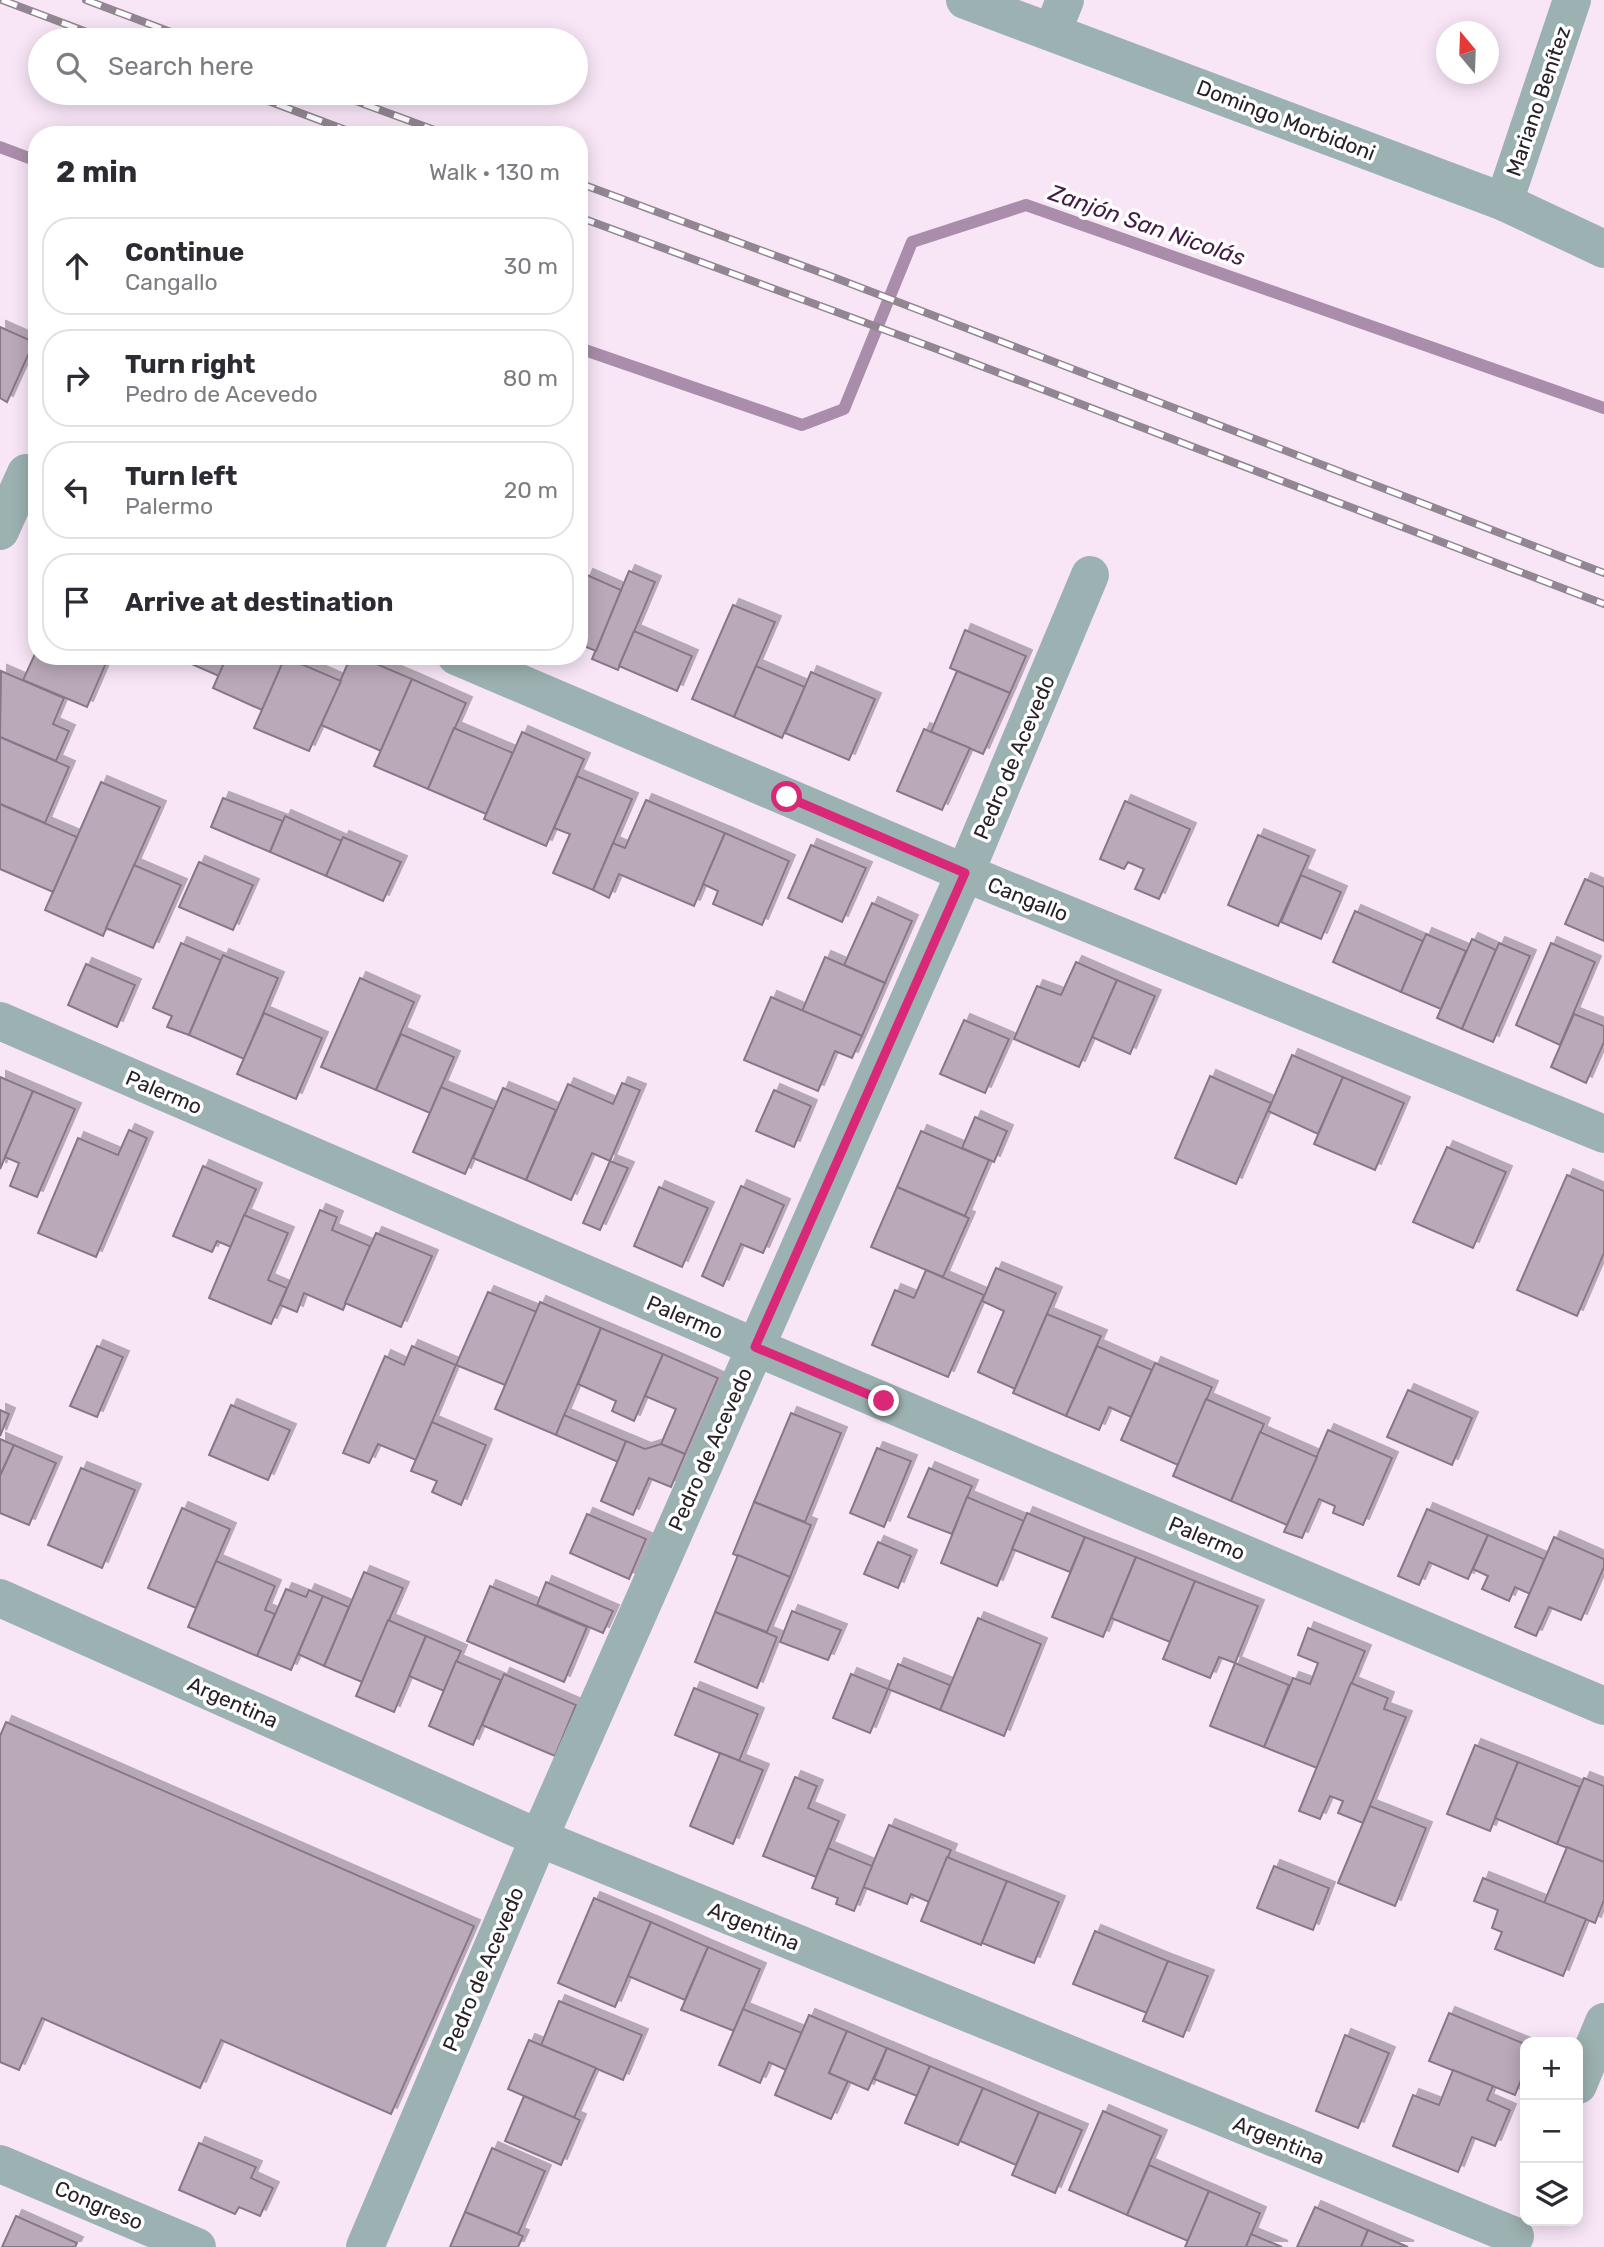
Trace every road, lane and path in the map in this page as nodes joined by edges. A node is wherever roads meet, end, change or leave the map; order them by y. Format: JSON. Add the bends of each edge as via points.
{"nodes":[{"id":1,"x":965,"y":0,"type":"edge"},
{"id":2,"x":1572,"y":0,"type":"edge"},
{"id":3,"x":1059,"y":16,"type":"edge"},
{"id":4,"x":1504,"y":202,"type":"junction"},
{"id":5,"x":1604,"y":249,"type":"edge"},
{"id":6,"x":21,"y":471,"type":"edge"},
{"id":7,"x":0,"y":531,"type":"edge"},
{"id":8,"x":1090,"y":575,"type":"dead end"},
{"id":9,"x":477,"y":665,"type":"edge"},
{"id":10,"x":965,"y":873,"type":"junction"},
{"id":11,"x":0,"y":1021,"type":"edge"},
{"id":12,"x":1604,"y":1134,"type":"edge"},
{"id":13,"x":755,"y":1347,"type":"junction"},
{"id":14,"x":0,"y":1598,"type":"edge"},
{"id":15,"x":1604,"y":1706,"type":"edge"},
{"id":16,"x":538,"y":1838,"type":"junction"},
{"id":17,"x":1604,"y":2022,"type":"edge"},
{"id":18,"x":1583,"y":2073,"type":"edge"},
{"id":19,"x":0,"y":2164,"type":"edge"},
{"id":20,"x":1517,"y":2231,"type":"edge"},
{"id":21,"x":197,"y":2247,"type":"edge"},
{"id":22,"x":365,"y":2247,"type":"edge"}],
"edges":[{"from":1,"to":3,"type":"street","name":"Domingo Morbidoni"},
{"from":2,"to":4,"type":"street","name":"Mariano Benítez"},
{"from":3,"to":4,"type":"street","name":"Domingo Morbidoni"},
{"from":4,"to":5,"type":"street","name":"Domingo Morbidoni"},
{"from":6,"to":7,"type":"street"},
{"from":8,"to":10,"type":"street","name":"Pedro de Acevedo"},
{"from":9,"to":10,"type":"street","name":"Cangallo"},
{"from":10,"to":12,"type":"street","name":"Cangallo"},
{"from":10,"to":13,"type":"street","name":"Pedro de Acevedo"},
{"from":11,"to":13,"type":"street","name":"Palermo"},
{"from":13,"to":15,"type":"street","name":"Palermo"},
{"from":13,"to":16,"type":"street","name":"Pedro de Acevedo"},
{"from":14,"to":16,"type":"street","name":"Argentina"},
{"from":16,"to":20,"type":"street","name":"Argentina"},
{"from":16,"to":22,"type":"street","name":"Pedro de Acevedo"},
{"from":17,"to":18,"type":"street"},
{"from":19,"to":21,"type":"street","name":"Congreso"}]}
